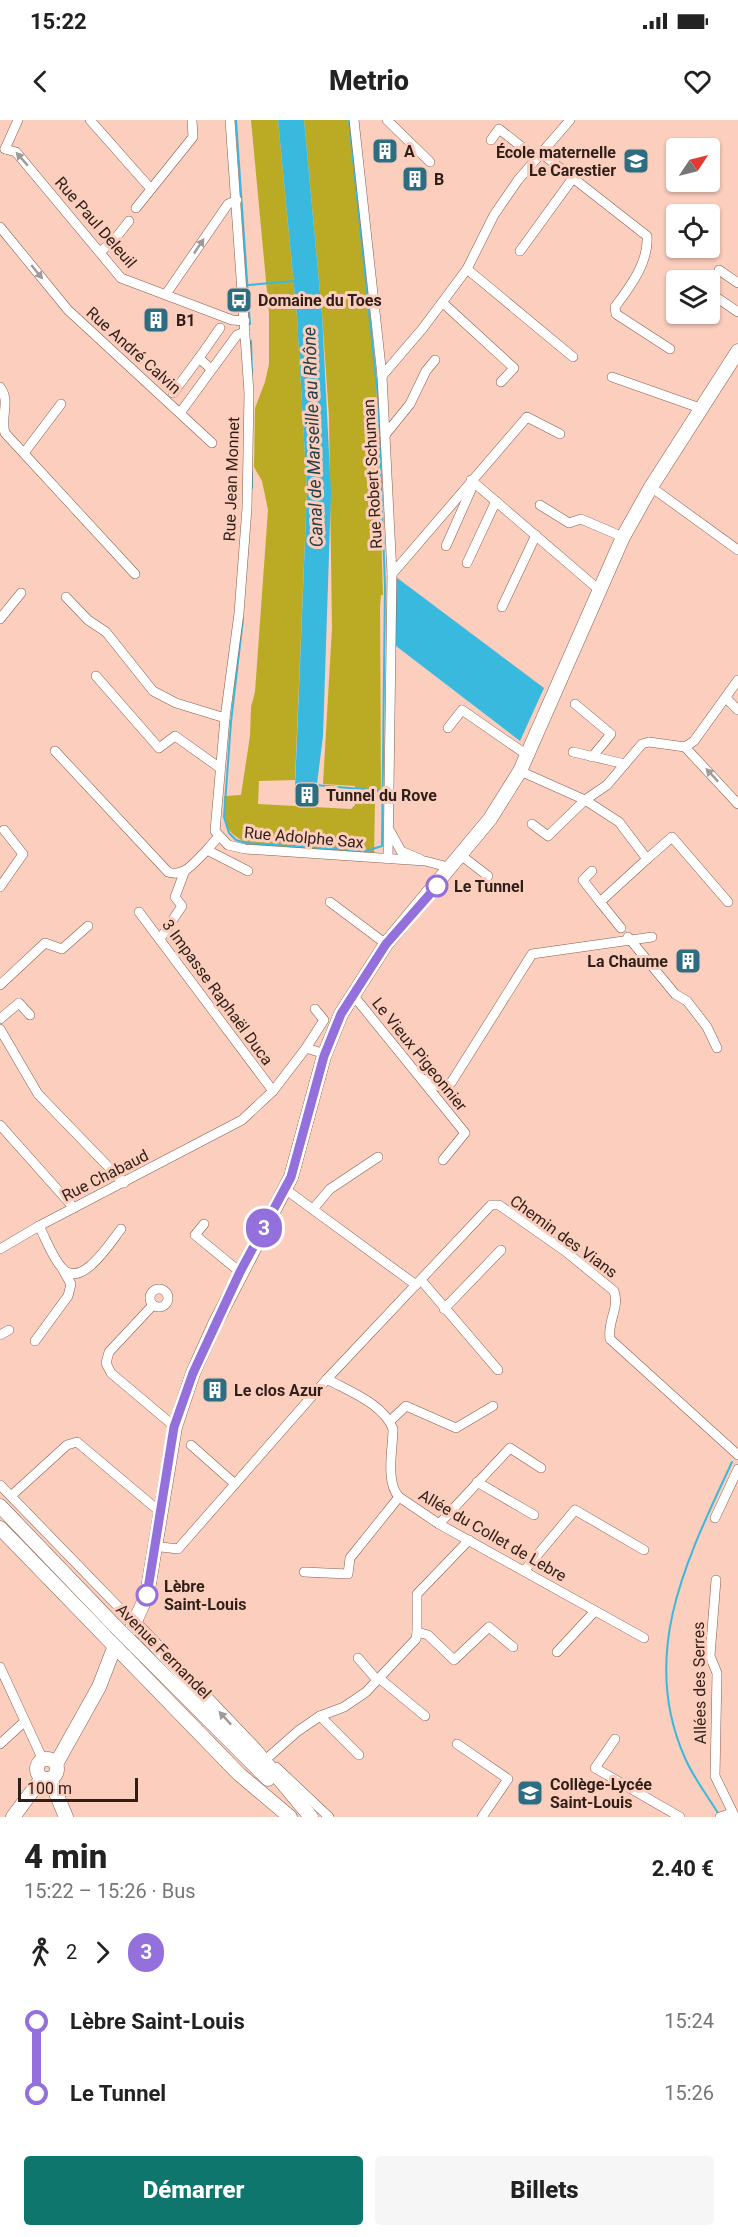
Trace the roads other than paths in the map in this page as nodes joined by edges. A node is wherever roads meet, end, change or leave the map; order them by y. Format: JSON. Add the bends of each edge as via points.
{"nodes":[{"id":1,"x":18,"y":120,"type":"edge"},
{"id":2,"x":90,"y":120,"type":"edge"},
{"id":3,"x":192,"y":120,"type":"edge"},
{"id":4,"x":230,"y":120,"type":"edge"},
{"id":5,"x":387,"y":120,"type":"edge"},
{"id":6,"x":570,"y":120,"type":"edge"},
{"id":7,"x":356,"y":122,"type":"edge"},
{"id":8,"x":501,"y":125,"type":"edge"},
{"id":9,"x":491,"y":140,"type":"dead end"},
{"id":10,"x":2,"y":151,"type":"edge"},
{"id":11,"x":539,"y":156,"type":"junction"},
{"id":12,"x":430,"y":162,"type":"dead end"},
{"id":13,"x":573,"y":178,"type":"junction"},
{"id":14,"x":151,"y":189,"type":"junction"},
{"id":15,"x":237,"y":200,"type":"junction"},
{"id":16,"x":136,"y":208,"type":"dead end"},
{"id":17,"x":129,"y":221,"type":"dead end"},
{"id":18,"x":0,"y":227,"type":"edge"},
{"id":19,"x":520,"y":251,"type":"dead end"},
{"id":20,"x":100,"y":252,"type":"junction"},
{"id":21,"x":467,"y":269,"type":"junction"},
{"id":22,"x":720,"y":271,"type":"edge"},
{"id":23,"x":738,"y":283,"type":"edge"},
{"id":24,"x":166,"y":294,"type":"junction"},
{"id":25,"x":720,"y":300,"type":"edge"},
{"id":26,"x":443,"y":303,"type":"junction"},
{"id":27,"x":738,"y":312,"type":"edge"},
{"id":28,"x":244,"y":321,"type":"junction"},
{"id":29,"x":219,"y":328,"type":"dead end"},
{"id":30,"x":245,"y":332,"type":"junction"},
{"id":31,"x":670,"y":349,"type":"dead end"},
{"id":32,"x":738,"y":351,"type":"edge"},
{"id":33,"x":573,"y":357,"type":"dead end"},
{"id":34,"x":199,"y":358,"type":"junction"},
{"id":35,"x":435,"y":360,"type":"dead end"},
{"id":36,"x":211,"y":369,"type":"junction"},
{"id":37,"x":382,"y":376,"type":"junction"},
{"id":38,"x":612,"y":377,"type":"dead end"},
{"id":39,"x":501,"y":382,"type":"dead end"},
{"id":40,"x":0,"y":387,"type":"edge"},
{"id":41,"x":173,"y":393,"type":"dead end"},
{"id":42,"x":61,"y":404,"type":"dead end"},
{"id":43,"x":700,"y":408,"type":"junction"},
{"id":44,"x":180,"y":413,"type":"junction"},
{"id":45,"x":560,"y":434,"type":"dead end"},
{"id":46,"x":385,"y":435,"type":"junction"},
{"id":47,"x":212,"y":443,"type":"dead end"},
{"id":48,"x":24,"y":453,"type":"junction"},
{"id":49,"x":473,"y":482,"type":"junction"},
{"id":50,"x":651,"y":487,"type":"junction"},
{"id":51,"x":496,"y":501,"type":"junction"},
{"id":52,"x":540,"y":505,"type":"dead end"},
{"id":53,"x":536,"y":535,"type":"junction"},
{"id":54,"x":623,"y":537,"type":"junction"},
{"id":55,"x":446,"y":546,"type":"dead end"},
{"id":56,"x":738,"y":550,"type":"edge"},
{"id":57,"x":468,"y":563,"type":"dead end"},
{"id":58,"x":135,"y":574,"type":"dead end"},
{"id":59,"x":392,"y":574,"type":"junction"},
{"id":60,"x":598,"y":589,"type":"junction"},
{"id":61,"x":21,"y":593,"type":"dead end"},
{"id":62,"x":66,"y":597,"type":"dead end"},
{"id":63,"x":502,"y":607,"type":"dead end"},
{"id":64,"x":0,"y":619,"type":"edge"},
{"id":65,"x":96,"y":676,"type":"dead end"},
{"id":66,"x":738,"y":680,"type":"edge"},
{"id":67,"x":726,"y":698,"type":"junction"},
{"id":68,"x":575,"y":704,"type":"dead end"},
{"id":69,"x":738,"y":710,"type":"edge"},
{"id":70,"x":225,"y":718,"type":"junction"},
{"id":71,"x":448,"y":728,"type":"dead end"},
{"id":72,"x":686,"y":747,"type":"junction"},
{"id":73,"x":55,"y":751,"type":"dead end"},
{"id":74,"x":573,"y":752,"type":"dead end"},
{"id":75,"x":527,"y":755,"type":"junction"},
{"id":76,"x":592,"y":757,"type":"junction"},
{"id":77,"x":625,"y":764,"type":"junction"},
{"id":78,"x":220,"y":768,"type":"junction"},
{"id":79,"x":520,"y":771,"type":"junction"},
{"id":80,"x":585,"y":800,"type":"junction"},
{"id":81,"x":738,"y":804,"type":"edge"},
{"id":82,"x":532,"y":824,"type":"dead end"},
{"id":83,"x":388,"y":829,"type":"junction"},
{"id":84,"x":4,"y":830,"type":"dead end"},
{"id":85,"x":219,"y":837,"type":"junction"},
{"id":86,"x":207,"y":850,"type":"junction"},
{"id":87,"x":462,"y":856,"type":"junction"},
{"id":88,"x":395,"y":857,"type":"junction"},
{"id":89,"x":647,"y":859,"type":"junction"},
{"id":90,"x":452,"y":868,"type":"junction"},
{"id":91,"x":248,"y":871,"type":"dead end"},
{"id":92,"x":592,"y":871,"type":"dead end"},
{"id":93,"x":184,"y":873,"type":"junction"},
{"id":94,"x":488,"y":876,"type":"dead end"},
{"id":95,"x":1,"y":885,"type":"edge"},
{"id":96,"x":330,"y":902,"type":"dead end"},
{"id":97,"x":600,"y":902,"type":"junction"},
{"id":98,"x":728,"y":902,"type":"dead end"},
{"id":99,"x":139,"y":912,"type":"dead end"},
{"id":100,"x":88,"y":926,"type":"dead end"},
{"id":101,"x":626,"y":934,"type":"junction"},
{"id":102,"x":652,"y":937,"type":"dead end"},
{"id":103,"x":160,"y":939,"type":"junction"},
{"id":104,"x":386,"y":944,"type":"junction"},
{"id":105,"x":19,"y":974,"type":"dead end"},
{"id":106,"x":0,"y":985,"type":"edge"},
{"id":107,"x":0,"y":992,"type":"edge"},
{"id":108,"x":353,"y":995,"type":"junction"},
{"id":109,"x":315,"y":1009,"type":"dead end"},
{"id":110,"x":30,"y":1016,"type":"dead end"},
{"id":111,"x":0,"y":1019,"type":"edge"},
{"id":112,"x":0,"y":1029,"type":"edge"},
{"id":113,"x":306,"y":1048,"type":"junction"},
{"id":114,"x":717,"y":1048,"type":"dead end"},
{"id":115,"x":325,"y":1054,"type":"junction"},
{"id":116,"x":421,"y":1078,"type":"junction"},
{"id":117,"x":273,"y":1091,"type":"junction"},
{"id":118,"x":0,"y":1125,"type":"edge"},
{"id":119,"x":378,"y":1156,"type":"dead end"},
{"id":120,"x":443,"y":1160,"type":"dead end"},
{"id":121,"x":124,"y":1183,"type":"junction"},
{"id":122,"x":285,"y":1189,"type":"junction"},
{"id":123,"x":74,"y":1208,"type":"junction"},
{"id":124,"x":313,"y":1209,"type":"junction"},
{"id":125,"x":204,"y":1224,"type":"dead end"},
{"id":126,"x":39,"y":1226,"type":"junction"},
{"id":127,"x":122,"y":1229,"type":"dead end"},
{"id":128,"x":0,"y":1249,"type":"edge"},
{"id":129,"x":501,"y":1250,"type":"dead end"},
{"id":130,"x":62,"y":1269,"type":"junction"},
{"id":131,"x":240,"y":1272,"type":"junction"},
{"id":132,"x":419,"y":1283,"type":"junction"},
{"id":133,"x":153,"y":1305,"type":"dead end"},
{"id":134,"x":444,"y":1309,"type":"junction"},
{"id":135,"x":35,"y":1341,"type":"dead end"},
{"id":136,"x":498,"y":1370,"type":"dead end"},
{"id":137,"x":327,"y":1379,"type":"junction"},
{"id":138,"x":493,"y":1407,"type":"dead end"},
{"id":139,"x":390,"y":1421,"type":"junction"},
{"id":140,"x":174,"y":1427,"type":"junction"},
{"id":141,"x":191,"y":1445,"type":"dead end"},
{"id":142,"x":738,"y":1455,"type":"edge"},
{"id":143,"x":541,"y":1468,"type":"dead end"},
{"id":144,"x":738,"y":1469,"type":"edge"},
{"id":145,"x":477,"y":1482,"type":"junction"},
{"id":146,"x":235,"y":1484,"type":"junction"},
{"id":147,"x":0,"y":1485,"type":"edge"},
{"id":148,"x":11,"y":1496,"type":"junction"},
{"id":149,"x":399,"y":1497,"type":"junction"},
{"id":150,"x":0,"y":1506,"type":"edge"},
{"id":151,"x":159,"y":1511,"type":"junction"},
{"id":152,"x":534,"y":1515,"type":"dead end"},
{"id":153,"x":0,"y":1516,"type":"edge"},
{"id":154,"x":715,"y":1518,"type":"dead end"},
{"id":155,"x":439,"y":1524,"type":"junction"},
{"id":156,"x":0,"y":1527,"type":"edge"},
{"id":157,"x":469,"y":1540,"type":"junction"},
{"id":158,"x":153,"y":1546,"type":"junction"},
{"id":159,"x":644,"y":1550,"type":"dead end"},
{"id":160,"x":524,"y":1571,"type":"junction"},
{"id":161,"x":304,"y":1572,"type":"dead end"},
{"id":162,"x":716,"y":1581,"type":"dead end"},
{"id":163,"x":595,"y":1611,"type":"junction"},
{"id":164,"x":417,"y":1632,"type":"junction"},
{"id":165,"x":124,"y":1636,"type":"junction"},
{"id":166,"x":644,"y":1638,"type":"dead end"},
{"id":167,"x":513,"y":1647,"type":"dead end"},
{"id":168,"x":557,"y":1652,"type":"dead end"},
{"id":169,"x":358,"y":1658,"type":"dead end"},
{"id":170,"x":0,"y":1667,"type":"edge"},
{"id":171,"x":378,"y":1679,"type":"junction"},
{"id":172,"x":320,"y":1716,"type":"junction"},
{"id":173,"x":425,"y":1716,"type":"dead end"},
{"id":174,"x":24,"y":1722,"type":"junction"},
{"id":175,"x":615,"y":1739,"type":"dead end"},
{"id":176,"x":0,"y":1744,"type":"edge"},
{"id":177,"x":457,"y":1744,"type":"dead end"},
{"id":178,"x":359,"y":1755,"type":"dead end"},
{"id":179,"x":264,"y":1761,"type":"junction"},
{"id":180,"x":49,"y":1762,"type":"junction"},
{"id":181,"x":46,"y":1779,"type":"junction"},
{"id":182,"x":733,"y":1815,"type":"edge"},
{"id":183,"x":14,"y":1817,"type":"edge"},
{"id":184,"x":66,"y":1817,"type":"edge"},
{"id":185,"x":292,"y":1817,"type":"edge"},
{"id":186,"x":305,"y":1817,"type":"edge"},
{"id":187,"x":311,"y":1817,"type":"edge"},
{"id":188,"x":329,"y":1817,"type":"edge"},
{"id":189,"x":482,"y":1817,"type":"edge"},
{"id":190,"x":680,"y":1817,"type":"edge"},
{"id":191,"x":720,"y":1817,"type":"edge"}],
"edges":[{"from":1,"to":10,"type":"street"},
{"from":2,"to":14,"type":"street"},
{"from":3,"to":14,"type":"street","via":[[193,137]]},
{"from":4,"to":15,"type":"street","name":"Rue Jean Monnet"},
{"from":5,"to":12,"type":"street"},
{"from":6,"to":11,"type":"street"},
{"from":7,"to":37,"type":"street","name":"Rue Robert Schuman"},
{"from":8,"to":9,"type":"street"},
{"from":8,"to":11,"type":"street"},
{"from":20,"to":10,"type":"street","name":"Rue Paul Deleuil","one_way":true,"via":[[16,152]]},
{"from":11,"to":13,"type":"street"},
{"from":11,"to":21,"type":"street","via":[[494,215]]},
{"from":13,"to":19,"type":"street"},
{"from":13,"to":31,"type":"street","via":[[647,236],[642,264],[615,307],[616,314]]},
{"from":14,"to":16,"type":"street"},
{"from":24,"to":15,"type":"street","one_way":true,"via":[[228,204]]},
{"from":15,"to":28,"type":"street","name":"Rue Jean Monnet"},
{"from":17,"to":20,"type":"street"},
{"from":18,"to":44,"type":"street","name":"Rue André Calvin","one_way":true,"via":[[68,310]]},
{"from":20,"to":24,"type":"street","name":"Rue Paul Deleuil","via":[[121,278]]},
{"from":21,"to":26,"type":"street"},
{"from":21,"to":33,"type":"street"},
{"from":22,"to":23,"type":"street"},
{"from":24,"to":28,"type":"street","name":"Rue Paul Deleuil"},
{"from":25,"to":27,"type":"street"},
{"from":26,"to":37,"type":"street"},
{"from":26,"to":39,"type":"street","via":[[514,368]]},
{"from":28,"to":30,"type":"street","name":"Rue Jean Monnet"},
{"from":29,"to":34,"type":"street"},
{"from":30,"to":36,"type":"street","name":"Rue André Calvin","via":[[238,334]]},
{"from":30,"to":70,"type":"street","name":"Rue Jean Monnet","via":[[249,393],[247,508]]},
{"from":32,"to":43,"type":"street"},
{"from":34,"to":36,"type":"street"},
{"from":34,"to":41,"type":"street"},
{"from":35,"to":46,"type":"street","via":[[410,404]]},
{"from":36,"to":44,"type":"street","name":"Rue André Calvin"},
{"from":37,"to":46,"type":"street","name":"Rue Robert Schuman"},
{"from":38,"to":43,"type":"street"},
{"from":40,"to":48,"type":"street","via":[[6,399],[5,433]]},
{"from":42,"to":48,"type":"street"},
{"from":43,"to":50,"type":"street"},
{"from":44,"to":47,"type":"street"},
{"from":45,"to":49,"type":"street","via":[[527,417]]},
{"from":46,"to":59,"type":"street","name":"Rue Robert Schuman"},
{"from":48,"to":58,"type":"street"},
{"from":49,"to":51,"type":"street"},
{"from":49,"to":55,"type":"street"},
{"from":49,"to":59,"type":"street"},
{"from":50,"to":54,"type":"street"},
{"from":50,"to":56,"type":"street"},
{"from":51,"to":53,"type":"street"},
{"from":51,"to":57,"type":"street"},
{"from":52,"to":54,"type":"street","via":[[569,523],[581,519]]},
{"from":53,"to":60,"type":"street"},
{"from":53,"to":63,"type":"street"},
{"from":54,"to":60,"type":"street"},
{"from":59,"to":83,"type":"street","name":"Rue Robert Schuman"},
{"from":60,"to":75,"type":"street"},
{"from":61,"to":64,"type":"street"},
{"from":62,"to":70,"type":"street","via":[[106,632],[153,691],[176,703]]},
{"from":65,"to":78,"type":"street","via":[[159,748],[175,736]]},
{"from":66,"to":67,"type":"street"},
{"from":67,"to":69,"type":"street"},
{"from":67,"to":72,"type":"street"},
{"from":68,"to":76,"type":"street","via":[[611,734]]},
{"from":70,"to":78,"type":"street","name":"Rue Jean Monnet"},
{"from":71,"to":75,"type":"street","via":[[462,710]]},
{"from":72,"to":77,"type":"street","via":[[649,742],[642,744]]},
{"from":81,"to":72,"type":"street","one_way":true},
{"from":73,"to":93,"type":"street","via":[[168,872]]},
{"from":74,"to":76,"type":"street"},
{"from":75,"to":79,"type":"street"},
{"from":76,"to":77,"type":"street"},
{"from":77,"to":80,"type":"street","via":[[607,785]]},
{"from":78,"to":85,"type":"street","name":"Rue Jean Monnet","via":[[214,821]]},
{"from":79,"to":80,"type":"street"},
{"from":79,"to":87,"type":"street"},
{"from":80,"to":82,"type":"street","via":[[548,836]]},
{"from":80,"to":89,"type":"street","via":[[619,822]]},
{"from":83,"to":88,"type":"street"},
{"from":83,"to":88,"type":"street","name":"Rue Robert Schuman"},
{"from":84,"to":95,"type":"street","via":[[23,854]]},
{"from":85,"to":86,"type":"street"},
{"from":85,"to":88,"type":"street","name":"Rue Adolphe Sax","via":[[228,845],[245,849]]},
{"from":86,"to":91,"type":"street","name":"Rue Adolphe Sax"},
{"from":86,"to":93,"type":"street"},
{"from":87,"to":90,"type":"street"},
{"from":87,"to":94,"type":"street"},
{"from":88,"to":90,"type":"street","name":"Rue Adolphe Sax"},
{"from":89,"to":97,"type":"street"},
{"from":89,"to":98,"type":"street","via":[[672,837]]},
{"from":90,"to":104,"type":"street"},
{"from":92,"to":97,"type":"street","via":[[583,880]]},
{"from":93,"to":103,"type":"street","via":[[175,897],[182,906]]},
{"from":96,"to":104,"type":"street"},
{"from":97,"to":101,"type":"street"},
{"from":99,"to":103,"type":"street","name":"3 Impasse Raphaël Duca"},
{"from":100,"to":106,"type":"street","via":[[62,949],[45,943]]},
{"from":101,"to":102,"type":"street"},
{"from":101,"to":114,"type":"street","via":[[675,994],[687,1001]]},
{"from":101,"to":116,"type":"street","via":[[532,954],[451,1083],[440,1087]]},
{"from":103,"to":117,"type":"street","name":"3 Impasse Raphaël Duca"},
{"from":104,"to":108,"type":"street"},
{"from":105,"to":107,"type":"street"},
{"from":108,"to":115,"type":"street"},
{"from":108,"to":116,"type":"street","name":"Le Vieux Pigeonnier"},
{"from":109,"to":113,"type":"street","name":"Rue Chabaud","via":[[324,1020]]},
{"from":110,"to":111,"type":"street","via":[[19,1003]]},
{"from":112,"to":121,"type":"street","via":[[38,1094]]},
{"from":113,"to":115,"type":"street"},
{"from":113,"to":117,"type":"street","name":"Rue Chabaud"},
{"from":115,"to":122,"type":"street"},
{"from":116,"to":120,"type":"street","name":"Le Vieux Pigeonnier","via":[[465,1133]]},
{"from":117,"to":121,"type":"street","name":"Rue Chabaud","via":[[242,1120]]},
{"from":118,"to":123,"type":"street"},
{"from":119,"to":124,"type":"street","via":[[330,1189]]},
{"from":121,"to":123,"type":"street","name":"Rue Chabaud"},
{"from":122,"to":124,"type":"street"},
{"from":122,"to":131,"type":"street"},
{"from":123,"to":126,"type":"street","name":"Rue Chabaud"},
{"from":124,"to":132,"type":"street"},
{"from":125,"to":131,"type":"street","via":[[195,1235]]},
{"from":126,"to":128,"type":"street","name":"Rue Chabaud"},
{"from":126,"to":130,"type":"street"},
{"from":127,"to":130,"type":"street","via":[[81,1273]]},
{"from":129,"to":134,"type":"street"},
{"from":130,"to":135,"type":"street","via":[[71,1284],[68,1296]]},
{"from":131,"to":140,"type":"street","via":[[193,1373]]},
{"from":132,"to":134,"type":"street"},
{"from":132,"to":137,"type":"street"},
{"from":132,"to":142,"type":"street","name":"Chemin des Vians","via":[[491,1205],[499,1205],[614,1291],[617,1299],[608,1329],[610,1338]]},
{"from":133,"to":140,"type":"street","via":[[109,1352],[106,1363],[111,1373]]},
{"from":134,"to":136,"type":"street"},
{"from":137,"to":139,"type":"street","via":[[377,1408]]},
{"from":137,"to":146,"type":"street"},
{"from":138,"to":139,"type":"street","via":[[456,1428],[406,1406]]},
{"from":139,"to":149,"type":"street","name":"Allée du Collet de Lebre","via":[[392,1482]]},
{"from":140,"to":151,"type":"street"},
{"from":141,"to":146,"type":"street"},
{"from":143,"to":145,"type":"street","via":[[510,1448]]},
{"from":144,"to":154,"type":"street"},
{"from":145,"to":152,"type":"street"},
{"from":145,"to":155,"type":"street"},
{"from":146,"to":158,"type":"street","via":[[178,1549]]},
{"from":147,"to":148,"type":"street"},
{"from":148,"to":151,"type":"street","via":[[67,1445],[77,1442]]},
{"from":148,"to":165,"type":"street"},
{"from":149,"to":155,"type":"street","name":"Allée du Collet de Lebre"},
{"from":149,"to":161,"type":"street","via":[[350,1558],[348,1574]]},
{"from":150,"to":165,"type":"street","name":"Avenue Fernandel"},
{"from":151,"to":158,"type":"street"},
{"from":153,"to":165,"type":"street","name":"Avenue Fernandel"},
{"from":155,"to":157,"type":"street","name":"Allée du Collet de Lebre"},
{"from":156,"to":165,"type":"street"},
{"from":157,"to":160,"type":"street","name":"Allée du Collet de Lebre"},
{"from":157,"to":164,"type":"street","via":[[417,1594]]},
{"from":158,"to":165,"type":"street","via":[[147,1595]]},
{"from":159,"to":160,"type":"street","via":[[575,1510]]},
{"from":160,"to":163,"type":"street","name":"Allée du Collet de Lebre"},
{"from":162,"to":182,"type":"street","name":"Allées des Serres","via":[[710,1656],[717,1673],[716,1776]]},
{"from":163,"to":166,"type":"street","name":"Allée du Collet de Lebre"},
{"from":163,"to":168,"type":"street"},
{"from":164,"to":167,"type":"street","via":[[428,1635],[454,1660],[489,1627]]},
{"from":164,"to":171,"type":"street","via":[[416,1639]]},
{"from":179,"to":165,"type":"street","one_way":true},
{"from":165,"to":180,"type":"street"},
{"from":165,"to":185,"type":"street","name":"Avenue Fernandel"},
{"from":165,"to":186,"type":"street","name":"Avenue Fernandel"},
{"from":169,"to":171,"type":"street"},
{"from":170,"to":174,"type":"street"},
{"from":171,"to":172,"type":"street","via":[[344,1707]]},
{"from":171,"to":173,"type":"street"},
{"from":172,"to":178,"type":"street"},
{"from":172,"to":179,"type":"street"},
{"from":174,"to":176,"type":"street"},
{"from":174,"to":180,"type":"street"},
{"from":175,"to":190,"type":"street","via":[[595,1768]]},
{"from":177,"to":189,"type":"street","via":[[508,1779]]},
{"from":179,"to":187,"type":"street"},
{"from":179,"to":188,"type":"street","via":[[275,1766]]},
{"from":180,"to":181,"type":"street","via":[[57,1771]]},
{"from":181,"to":183,"type":"street"},
{"from":181,"to":184,"type":"street"},
{"from":182,"to":191,"type":"street"}]}
